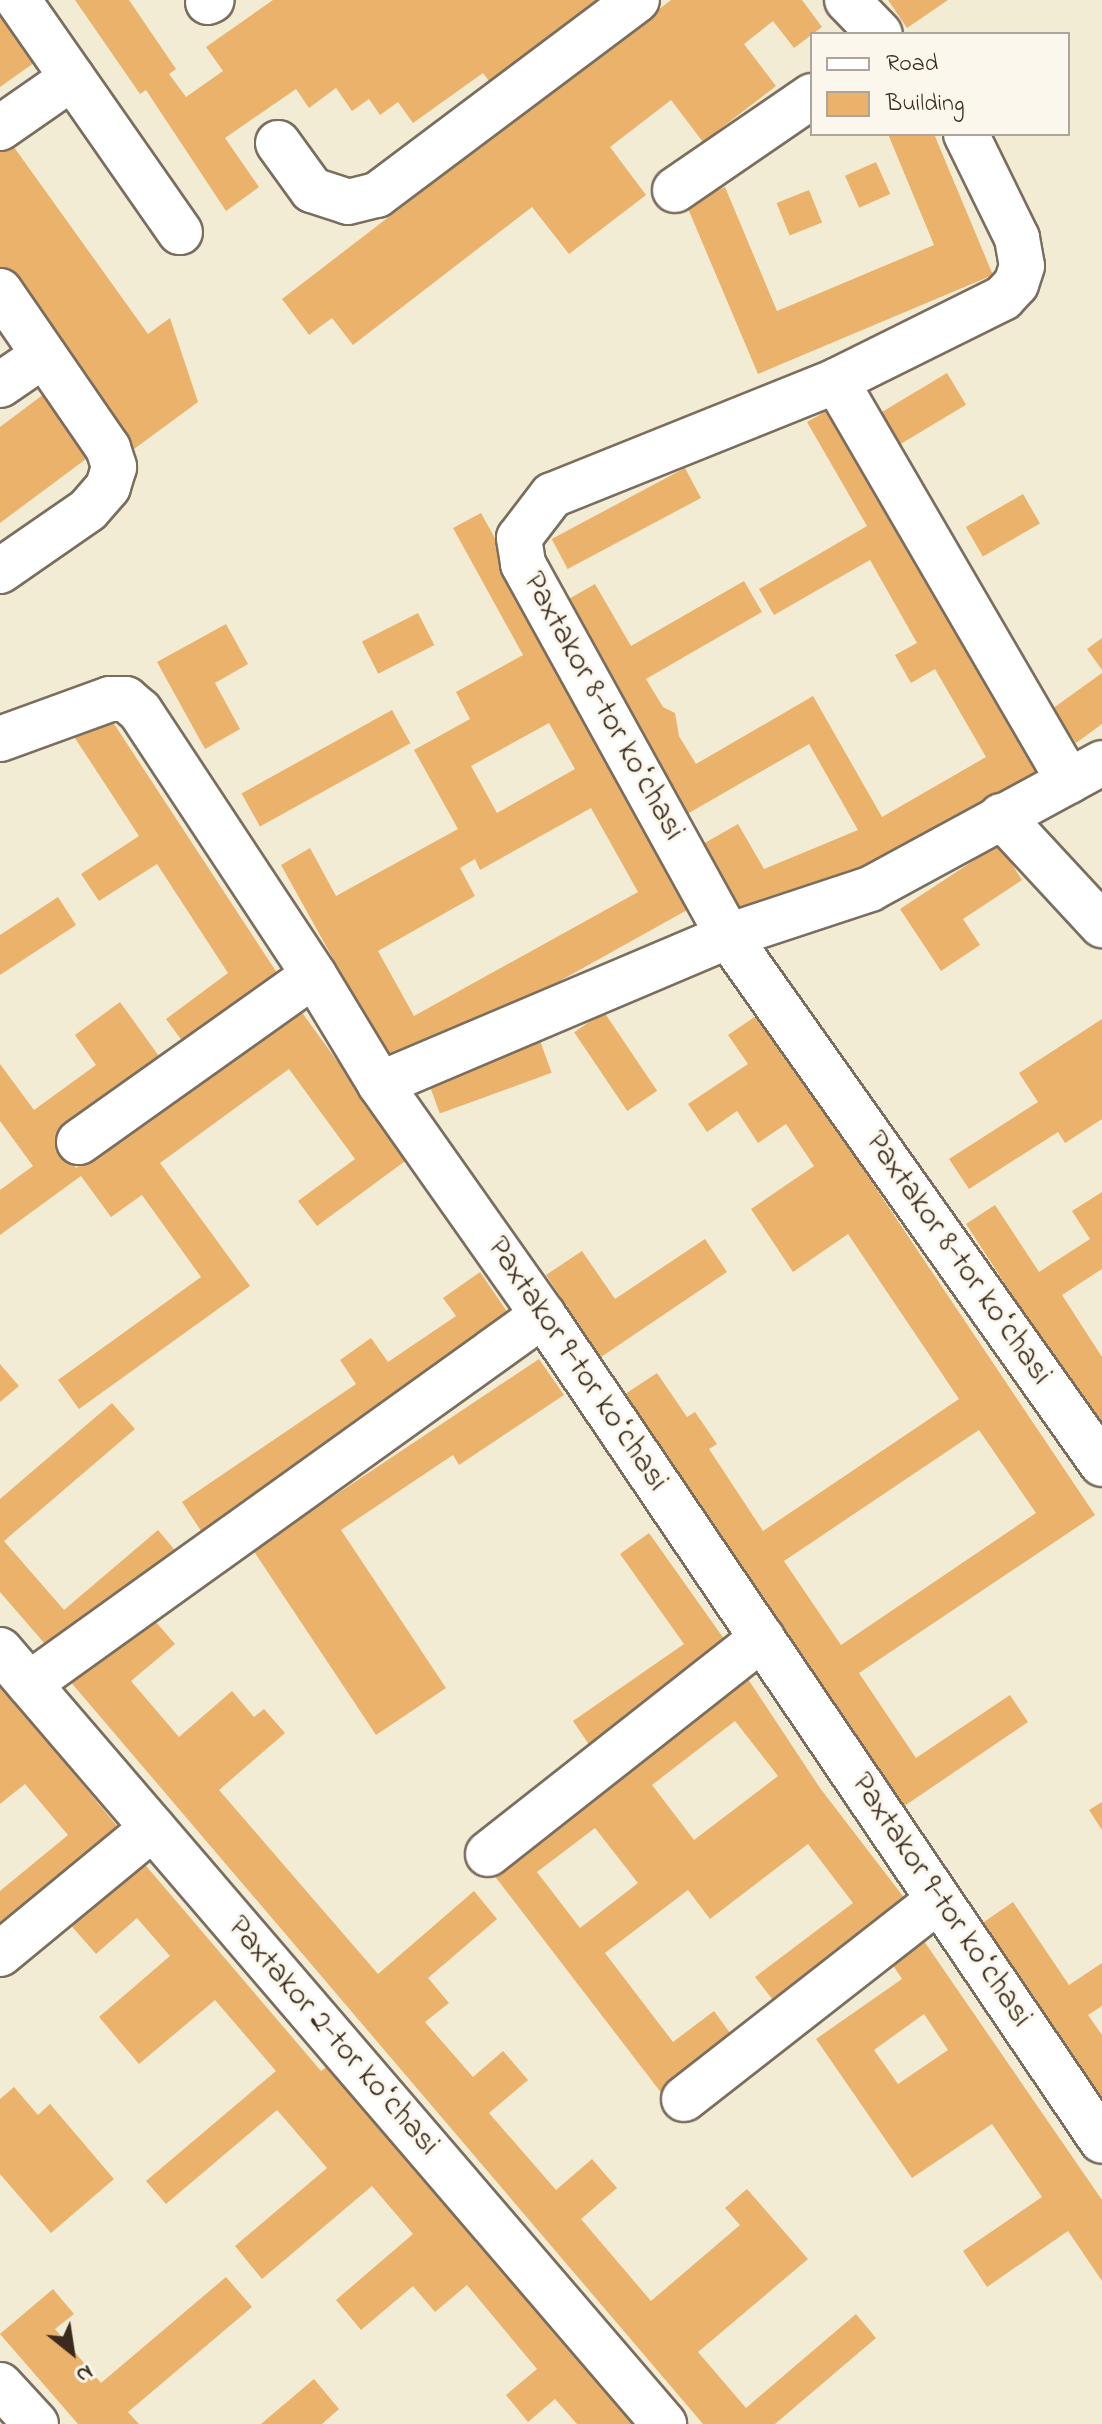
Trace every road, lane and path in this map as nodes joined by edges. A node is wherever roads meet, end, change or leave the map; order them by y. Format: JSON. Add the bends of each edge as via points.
{"nodes":[{"id":1,"x":18,"y":0,"type":"edge"},
{"id":2,"x":637,"y":0,"type":"edge"},
{"id":3,"x":847,"y":0,"type":"edge"},
{"id":4,"x":878,"y":32,"type":"edge"},
{"id":5,"x":72,"y":78,"type":"junction"},
{"id":6,"x":810,"y":97,"type":"edge"},
{"id":7,"x":0,"y":128,"type":"edge"},
{"id":8,"x":967,"y":136,"type":"edge"},
{"id":9,"x":278,"y":143,"type":"dead end"},
{"id":10,"x":675,"y":190,"type":"dead end"},
{"id":11,"x":180,"y":232,"type":"dead end"},
{"id":12,"x":0,"y":291,"type":"edge"},
{"id":13,"x":44,"y":355,"type":"junction"},
{"id":14,"x":836,"y":381,"type":"junction"},
{"id":15,"x":0,"y":385,"type":"edge"},
{"id":16,"x":0,"y":571,"type":"edge"},
{"id":17,"x":0,"y":739,"type":"edge"},
{"id":18,"x":1085,"y":772,"type":"edge"},
{"id":19,"x":1001,"y":816,"type":"junction"},
{"id":20,"x":1102,"y":925,"type":"edge"},
{"id":21,"x":728,"y":936,"type":"junction"},
{"id":22,"x":314,"y":975,"type":"junction"},
{"id":23,"x":380,"y":1084,"type":"junction"},
{"id":24,"x":79,"y":1142,"type":"dead end"},
{"id":25,"x":543,"y":1315,"type":"junction"},
{"id":26,"x":1102,"y":1464,"type":"edge"},
{"id":27,"x":762,"y":1638,"type":"junction"},
{"id":28,"x":0,"y":1650,"type":"edge"},
{"id":29,"x":29,"y":1684,"type":"junction"},
{"id":30,"x":153,"y":1828,"type":"junction"},
{"id":31,"x":488,"y":1854,"type":"dead end"},
{"id":32,"x":939,"y":1900,"type":"junction"},
{"id":33,"x":0,"y":1954,"type":"edge"},
{"id":34,"x":684,"y":2099,"type":"dead end"},
{"id":35,"x":1102,"y":2141,"type":"edge"},
{"id":36,"x":0,"y":2385,"type":"edge"},
{"id":37,"x":36,"y":2424,"type":"edge"},
{"id":38,"x":664,"y":2424,"type":"edge"}],
"edges":[{"from":1,"to":5,"type":"street"},
{"from":2,"to":9,"type":"street","via":[[377,195],[348,202],[312,190]]},
{"from":3,"to":4,"type":"street"},
{"from":5,"to":7,"type":"street"},
{"from":5,"to":11,"type":"street"},
{"from":6,"to":10,"type":"street"},
{"from":8,"to":14,"type":"street","name":"Paxtakor 8-tor koʻchasi","via":[[1017,238],[1022,266],[1016,284],[1003,298]]},
{"from":12,"to":13,"type":"street"},
{"from":13,"to":15,"type":"street"},
{"from":13,"to":16,"type":"street","via":[[108,448],[114,467],[108,487],[88,510]]},
{"from":14,"to":18,"type":"street"},
{"from":14,"to":21,"type":"street","name":"Paxtakor 8-tor koʻchasi","via":[[552,495],[519,538],[523,564]]},
{"from":17,"to":22,"type":"street","name":"Paxtakor 9-tor koʻchasi","via":[[110,699],[126,699],[140,711]]},
{"from":18,"to":19,"type":"street"},
{"from":19,"to":20,"type":"street"},
{"from":19,"to":21,"type":"street","via":[[870,889]]},
{"from":21,"to":23,"type":"street"},
{"from":21,"to":26,"type":"street","name":"Paxtakor 8-tor koʻchasi"},
{"from":22,"to":23,"type":"street","name":"Paxtakor 9-tor koʻchasi"},
{"from":22,"to":24,"type":"street"},
{"from":23,"to":25,"type":"street","name":"Paxtakor 9-tor koʻchasi"},
{"from":25,"to":27,"type":"street","name":"Paxtakor 9-tor koʻchasi"},
{"from":25,"to":29,"type":"street"},
{"from":27,"to":31,"type":"street"},
{"from":27,"to":32,"type":"street","name":"Paxtakor 9-tor koʻchasi"},
{"from":28,"to":29,"type":"street","name":"Paxtakor 2-tor koʻchasi"},
{"from":29,"to":30,"type":"street","name":"Paxtakor 2-tor koʻchasi"},
{"from":30,"to":33,"type":"street"},
{"from":30,"to":38,"type":"street","name":"Paxtakor 2-tor koʻchasi"},
{"from":32,"to":34,"type":"street"},
{"from":32,"to":35,"type":"street","name":"Paxtakor 9-tor koʻchasi"},
{"from":36,"to":37,"type":"street"}]}
